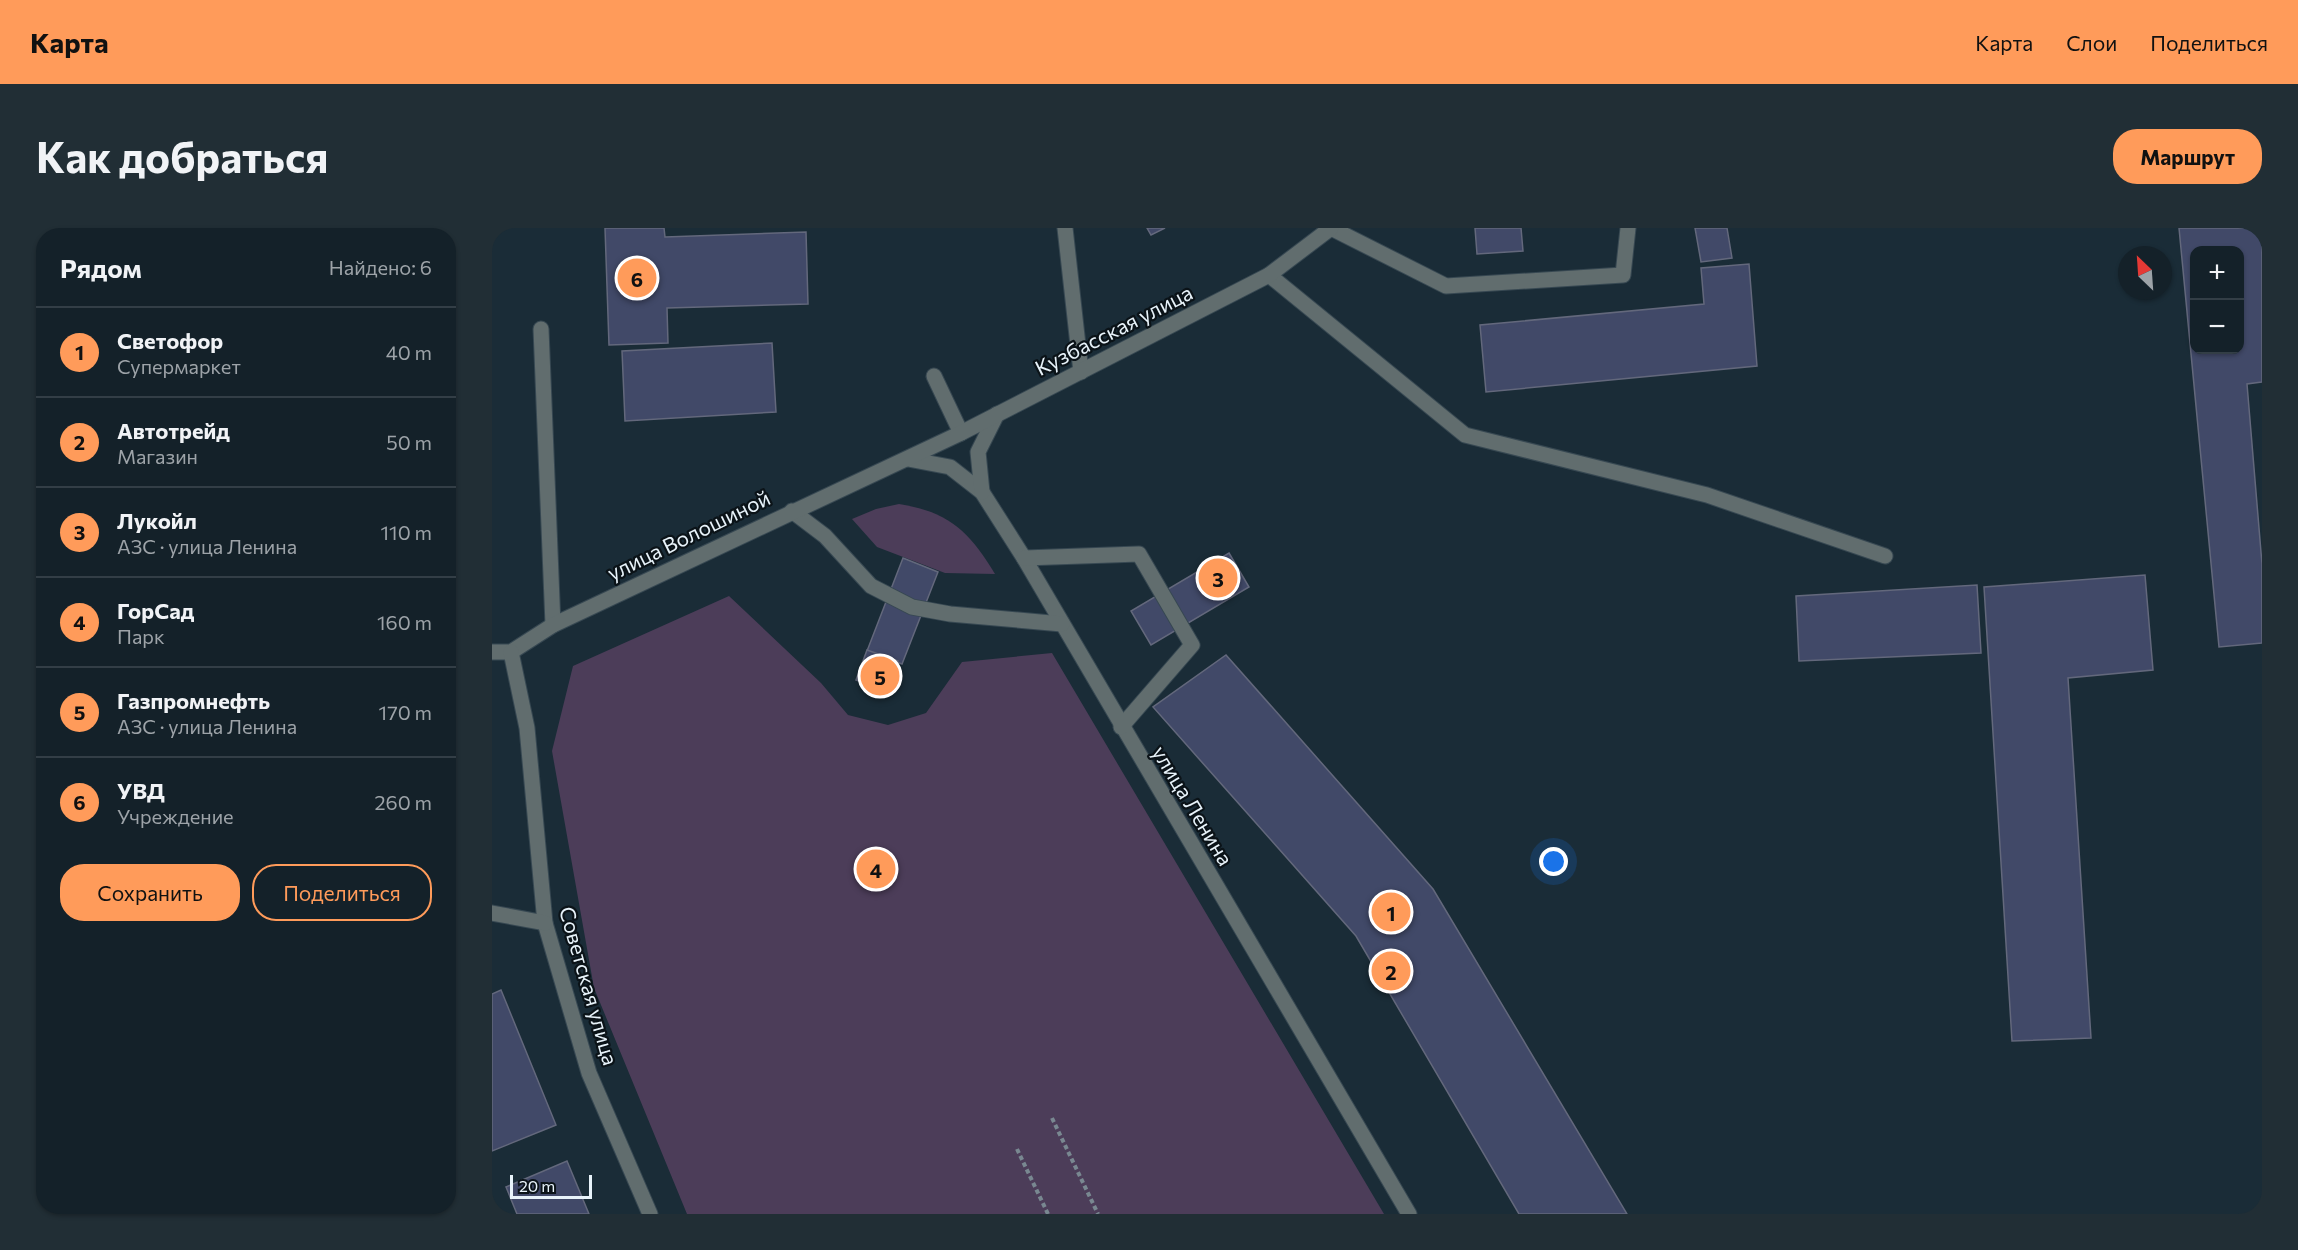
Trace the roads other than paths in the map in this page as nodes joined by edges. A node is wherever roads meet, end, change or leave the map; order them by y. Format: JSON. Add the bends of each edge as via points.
{"nodes":[{"id":1,"x":1065,"y":228,"type":"edge"},
{"id":2,"x":1331,"y":228,"type":"edge"},
{"id":3,"x":1628,"y":228,"type":"edge"},
{"id":4,"x":1269,"y":275,"type":"junction"},
{"id":5,"x":541,"y":329,"type":"dead end"},
{"id":6,"x":1081,"y":372,"type":"junction"},
{"id":7,"x":934,"y":376,"type":"dead end"},
{"id":8,"x":997,"y":414,"type":"junction"},
{"id":9,"x":961,"y":433,"type":"junction"},
{"id":10,"x":908,"y":459,"type":"junction"},
{"id":11,"x":982,"y":492,"type":"junction"},
{"id":12,"x":792,"y":511,"type":"junction"},
{"id":13,"x":1885,"y":556,"type":"dead end"},
{"id":14,"x":1024,"y":558,"type":"junction"},
{"id":15,"x":1062,"y":624,"type":"junction"},
{"id":16,"x":553,"y":625,"type":"junction"},
{"id":17,"x":492,"y":652,"type":"edge"},
{"id":18,"x":511,"y":652,"type":"junction"},
{"id":19,"x":1121,"y":727,"type":"junction"},
{"id":20,"x":492,"y":913,"type":"edge"},
{"id":21,"x":545,"y":923,"type":"junction"},
{"id":22,"x":650,"y":1214,"type":"edge"},
{"id":23,"x":1409,"y":1214,"type":"edge"}],
"edges":[{"from":1,"to":6,"type":"street"},
{"from":2,"to":3,"type":"street","via":[[1446,286],[1623,275]]},
{"from":2,"to":4,"type":"street","name":"Кузбасская улица"},
{"from":4,"to":6,"type":"street","name":"Кузбасская улица"},
{"from":4,"to":13,"type":"street","via":[[1466,435],[1707,495]]},
{"from":5,"to":16,"type":"street"},
{"from":6,"to":8,"type":"street","name":"Кузбасская улица"},
{"from":7,"to":9,"type":"street"},
{"from":8,"to":9,"type":"street","name":"Кузбасская улица"},
{"from":8,"to":11,"type":"street","via":[[978,452]]},
{"from":9,"to":10,"type":"street","name":"Кузбасская улица"},
{"from":10,"to":11,"type":"street","name":"улица Ленина","via":[[950,467]]},
{"from":10,"to":12,"type":"street","name":"улица Волошиной"},
{"from":11,"to":14,"type":"street","name":"улица Ленина"},
{"from":12,"to":15,"type":"street","via":[[825,536],[872,586],[912,606],[950,614]]},
{"from":12,"to":16,"type":"street","name":"улица Волошиной"},
{"from":14,"to":15,"type":"street","name":"улица Ленина"},
{"from":14,"to":19,"type":"street","via":[[1139,554],[1192,645]]},
{"from":15,"to":19,"type":"street","name":"улица Ленина"},
{"from":16,"to":18,"type":"street","name":"улица Волошиной"},
{"from":17,"to":18,"type":"street"},
{"from":18,"to":21,"type":"street","name":"Советская улица","via":[[527,728]]},
{"from":19,"to":23,"type":"street","name":"улица Ленина"},
{"from":20,"to":21,"type":"street"},
{"from":21,"to":22,"type":"street","name":"Советская улица","via":[[590,1073]]}]}
